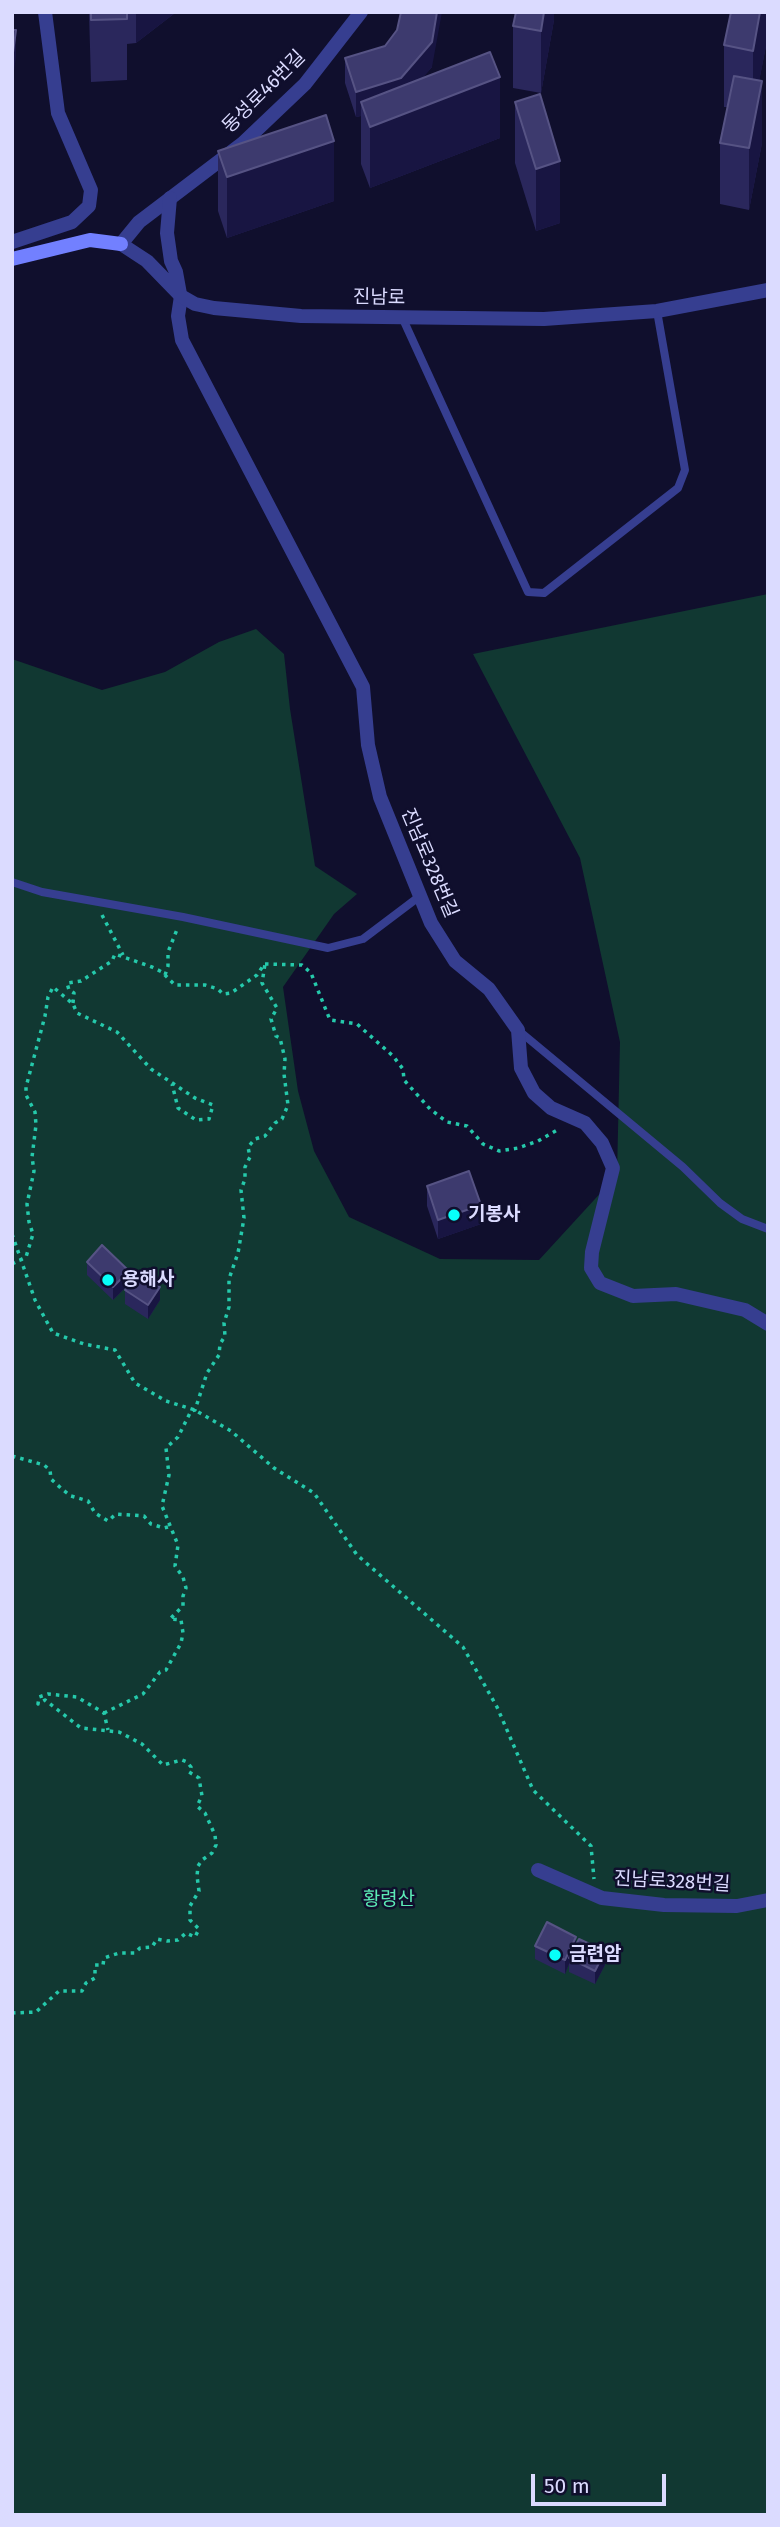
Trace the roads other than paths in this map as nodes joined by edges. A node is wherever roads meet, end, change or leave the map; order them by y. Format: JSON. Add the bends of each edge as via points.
{"nodes":[{"id":1,"x":45,"y":12,"type":"edge"},
{"id":2,"x":361,"y":12,"type":"edge"},
{"id":3,"x":170,"y":198,"type":"junction"},
{"id":4,"x":12,"y":242,"type":"edge"},
{"id":5,"x":121,"y":244,"type":"junction"},
{"id":6,"x":12,"y":259,"type":"edge"},
{"id":7,"x":768,"y":290,"type":"edge"},
{"id":8,"x":181,"y":296,"type":"junction"},
{"id":9,"x":657,"y":311,"type":"junction"},
{"id":10,"x":402,"y":317,"type":"junction"},
{"id":11,"x":12,"y":882,"type":"edge"},
{"id":12,"x":420,"y":896,"type":"junction"},
{"id":13,"x":518,"y":1030,"type":"junction"},
{"id":14,"x":768,"y":1229,"type":"edge"},
{"id":15,"x":768,"y":1324,"type":"edge"},
{"id":16,"x":538,"y":1870,"type":"dead end"},
{"id":17,"x":768,"y":1900,"type":"edge"}],
"edges":[{"from":1,"to":4,"type":"street","via":[[58,113],[91,190],[89,206],[72,222]]},
{"from":2,"to":3,"type":"street","name":"동성로46번길","via":[[305,84],[243,143]]},
{"from":3,"to":5,"type":"street","name":"동성로46번길","via":[[139,222]]},
{"from":3,"to":8,"type":"street","name":"진남로328번길","via":[[167,233]]},
{"from":5,"to":6,"type":"main road","name":"진남로","via":[[90,240]]},
{"from":5,"to":8,"type":"street","name":"진남로","via":[[147,261]]},
{"from":7,"to":9,"type":"street","name":"진남로"},
{"from":8,"to":10,"type":"street","name":"진남로","via":[[237,311]]},
{"from":8,"to":12,"type":"street","name":"진남로328번길","via":[[182,340],[363,687],[368,744],[380,797]]},
{"from":9,"to":10,"type":"street","name":"진남로","via":[[544,319]]},
{"from":9,"to":10,"type":"lane","via":[[685,470],[678,488],[544,593],[528,592]]},
{"from":11,"to":12,"type":"lane","via":[[328,948],[363,939]]},
{"from":12,"to":13,"type":"street","name":"진남로328번길","via":[[455,961],[489,989]]},
{"from":13,"to":14,"type":"lane","via":[[720,1203],[742,1219]]},
{"from":13,"to":15,"type":"street","via":[[521,1068],[534,1093],[551,1108],[585,1123],[602,1143],[613,1168],[592,1252],[592,1268],[600,1283],[633,1296],[676,1294],[744,1310]]},
{"from":16,"to":17,"type":"street","name":"진남로328번길","via":[[602,1898],[737,1906]]}]}
